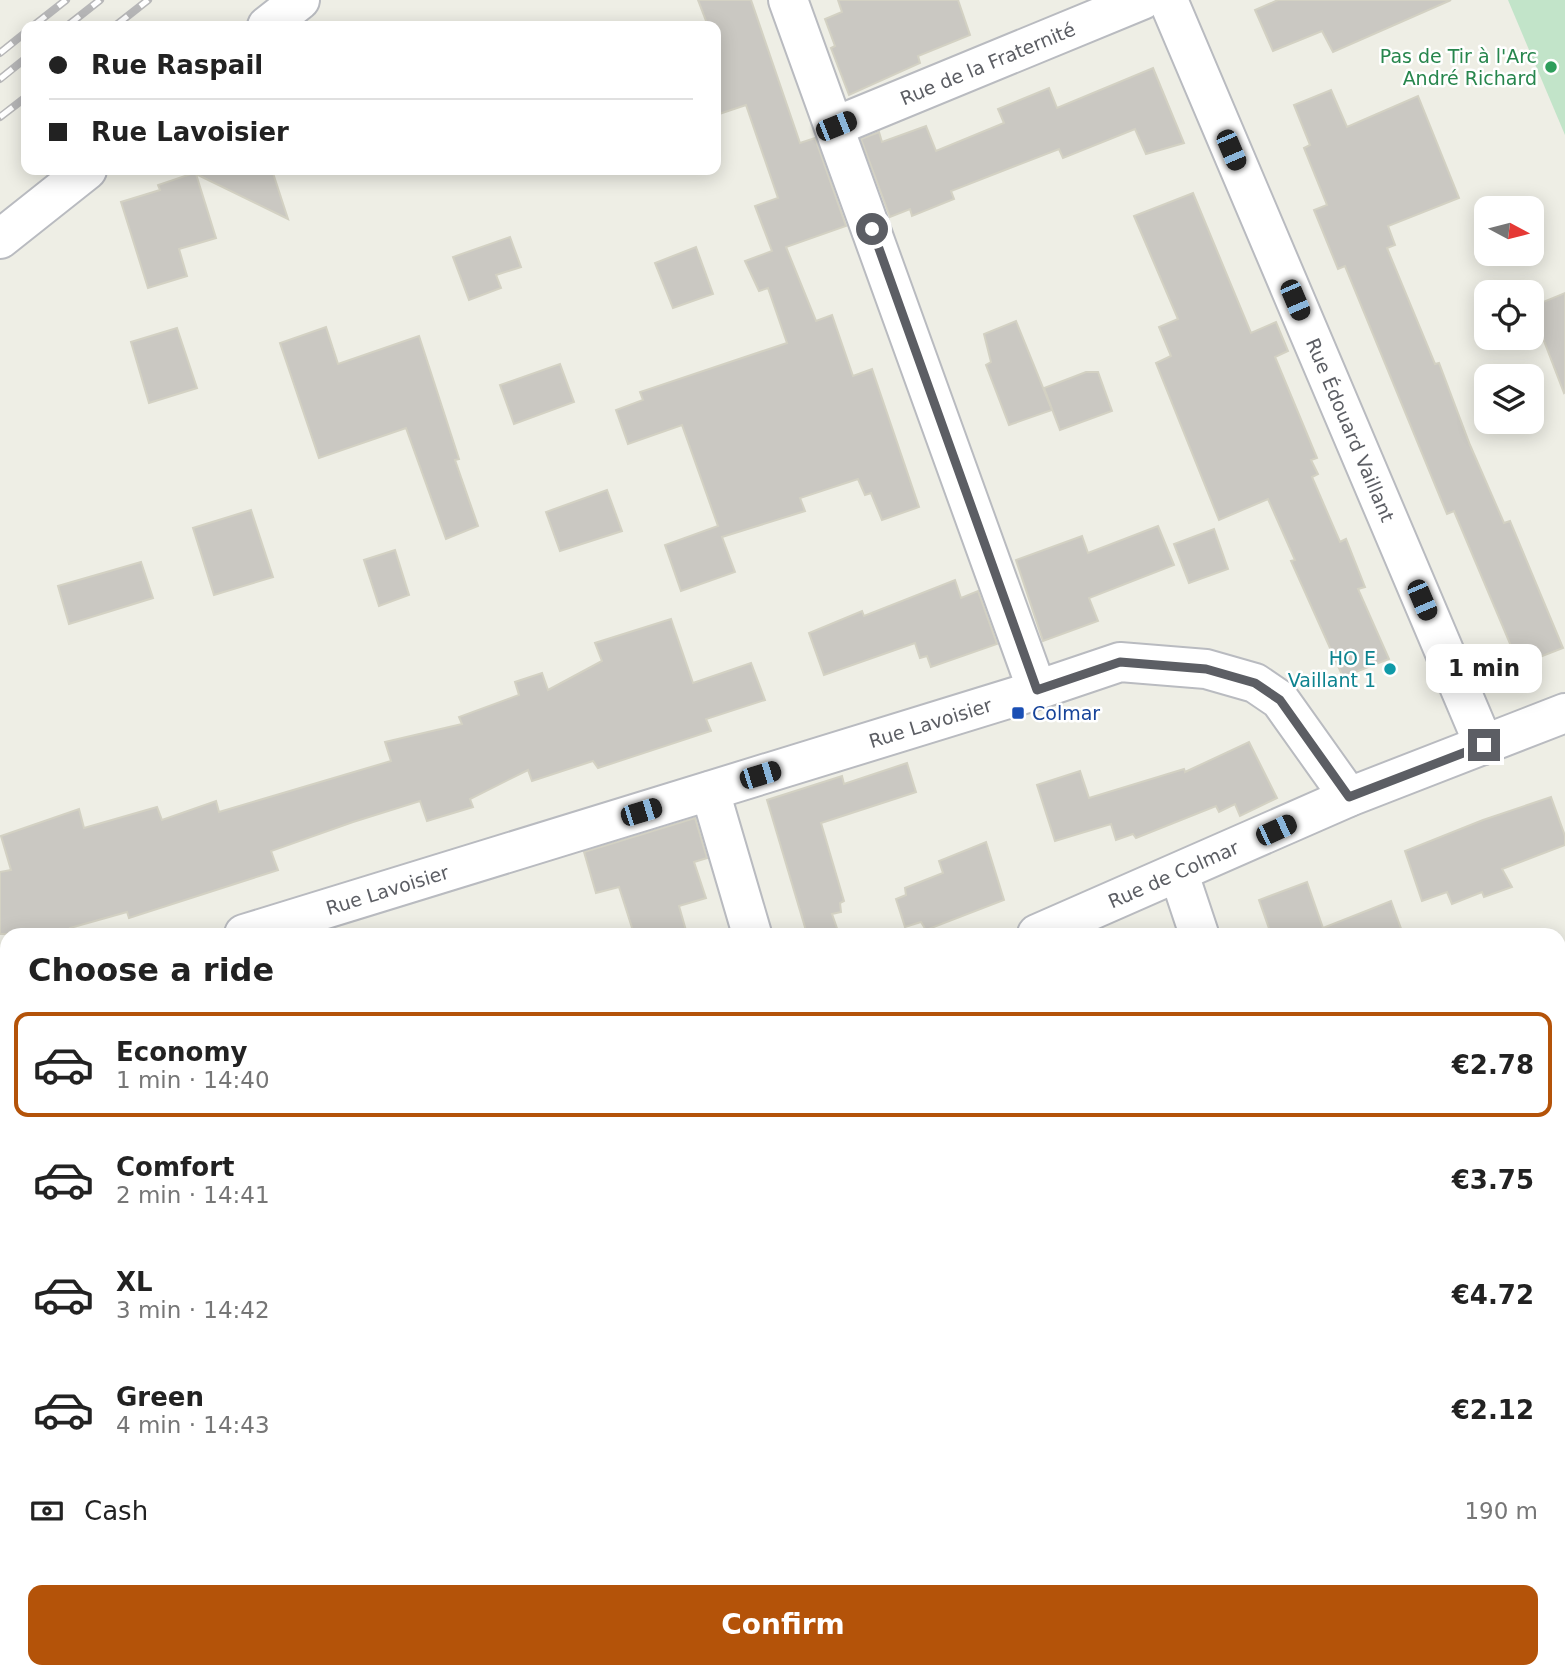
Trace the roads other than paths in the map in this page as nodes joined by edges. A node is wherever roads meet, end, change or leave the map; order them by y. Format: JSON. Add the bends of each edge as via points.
{"nodes":[{"id":1,"x":300,"y":0,"type":"edge"},
{"id":2,"x":788,"y":0,"type":"edge"},
{"id":3,"x":1142,"y":0,"type":"edge"},
{"id":4,"x":1168,"y":0,"type":"edge"},
{"id":5,"x":273,"y":21,"type":"edge"},
{"id":6,"x":836,"y":126,"type":"junction"},
{"id":7,"x":81,"y":175,"type":"edge"},
{"id":8,"x":0,"y":239,"type":"edge"},
{"id":9,"x":1037,"y":690,"type":"junction"},
{"id":10,"x":1565,"y":713,"type":"edge"},
{"id":11,"x":1484,"y":745,"type":"junction"},
{"id":12,"x":709,"y":791,"type":"junction"},
{"id":13,"x":1349,"y":797,"type":"junction"},
{"id":14,"x":1179,"y":874,"type":"junction"},
{"id":15,"x":264,"y":928,"type":"edge"},
{"id":16,"x":750,"y":928,"type":"edge"},
{"id":17,"x":1051,"y":928,"type":"edge"},
{"id":18,"x":1197,"y":928,"type":"edge"}],
"edges":[{"from":1,"to":5,"type":"street"},
{"from":2,"to":6,"type":"street"},
{"from":3,"to":6,"type":"street","name":"Rue de la Fraternité"},
{"from":4,"to":11,"type":"street","name":"Rue Édouard Vaillant"},
{"from":6,"to":9,"type":"street"},
{"from":7,"to":8,"type":"street"},
{"from":9,"to":12,"type":"street","name":"Rue Lavoisier"},
{"from":9,"to":13,"type":"street","name":"Rue Lavoisier","via":[[1120,662],[1206,669],[1255,683],[1280,700]]},
{"from":10,"to":11,"type":"street"},
{"from":11,"to":13,"type":"street"},
{"from":12,"to":15,"type":"street","name":"Rue Lavoisier"},
{"from":12,"to":16,"type":"street"},
{"from":13,"to":14,"type":"street","name":"Rue de Colmar"},
{"from":14,"to":17,"type":"street","name":"Rue de Colmar"},
{"from":14,"to":18,"type":"street"}]}
